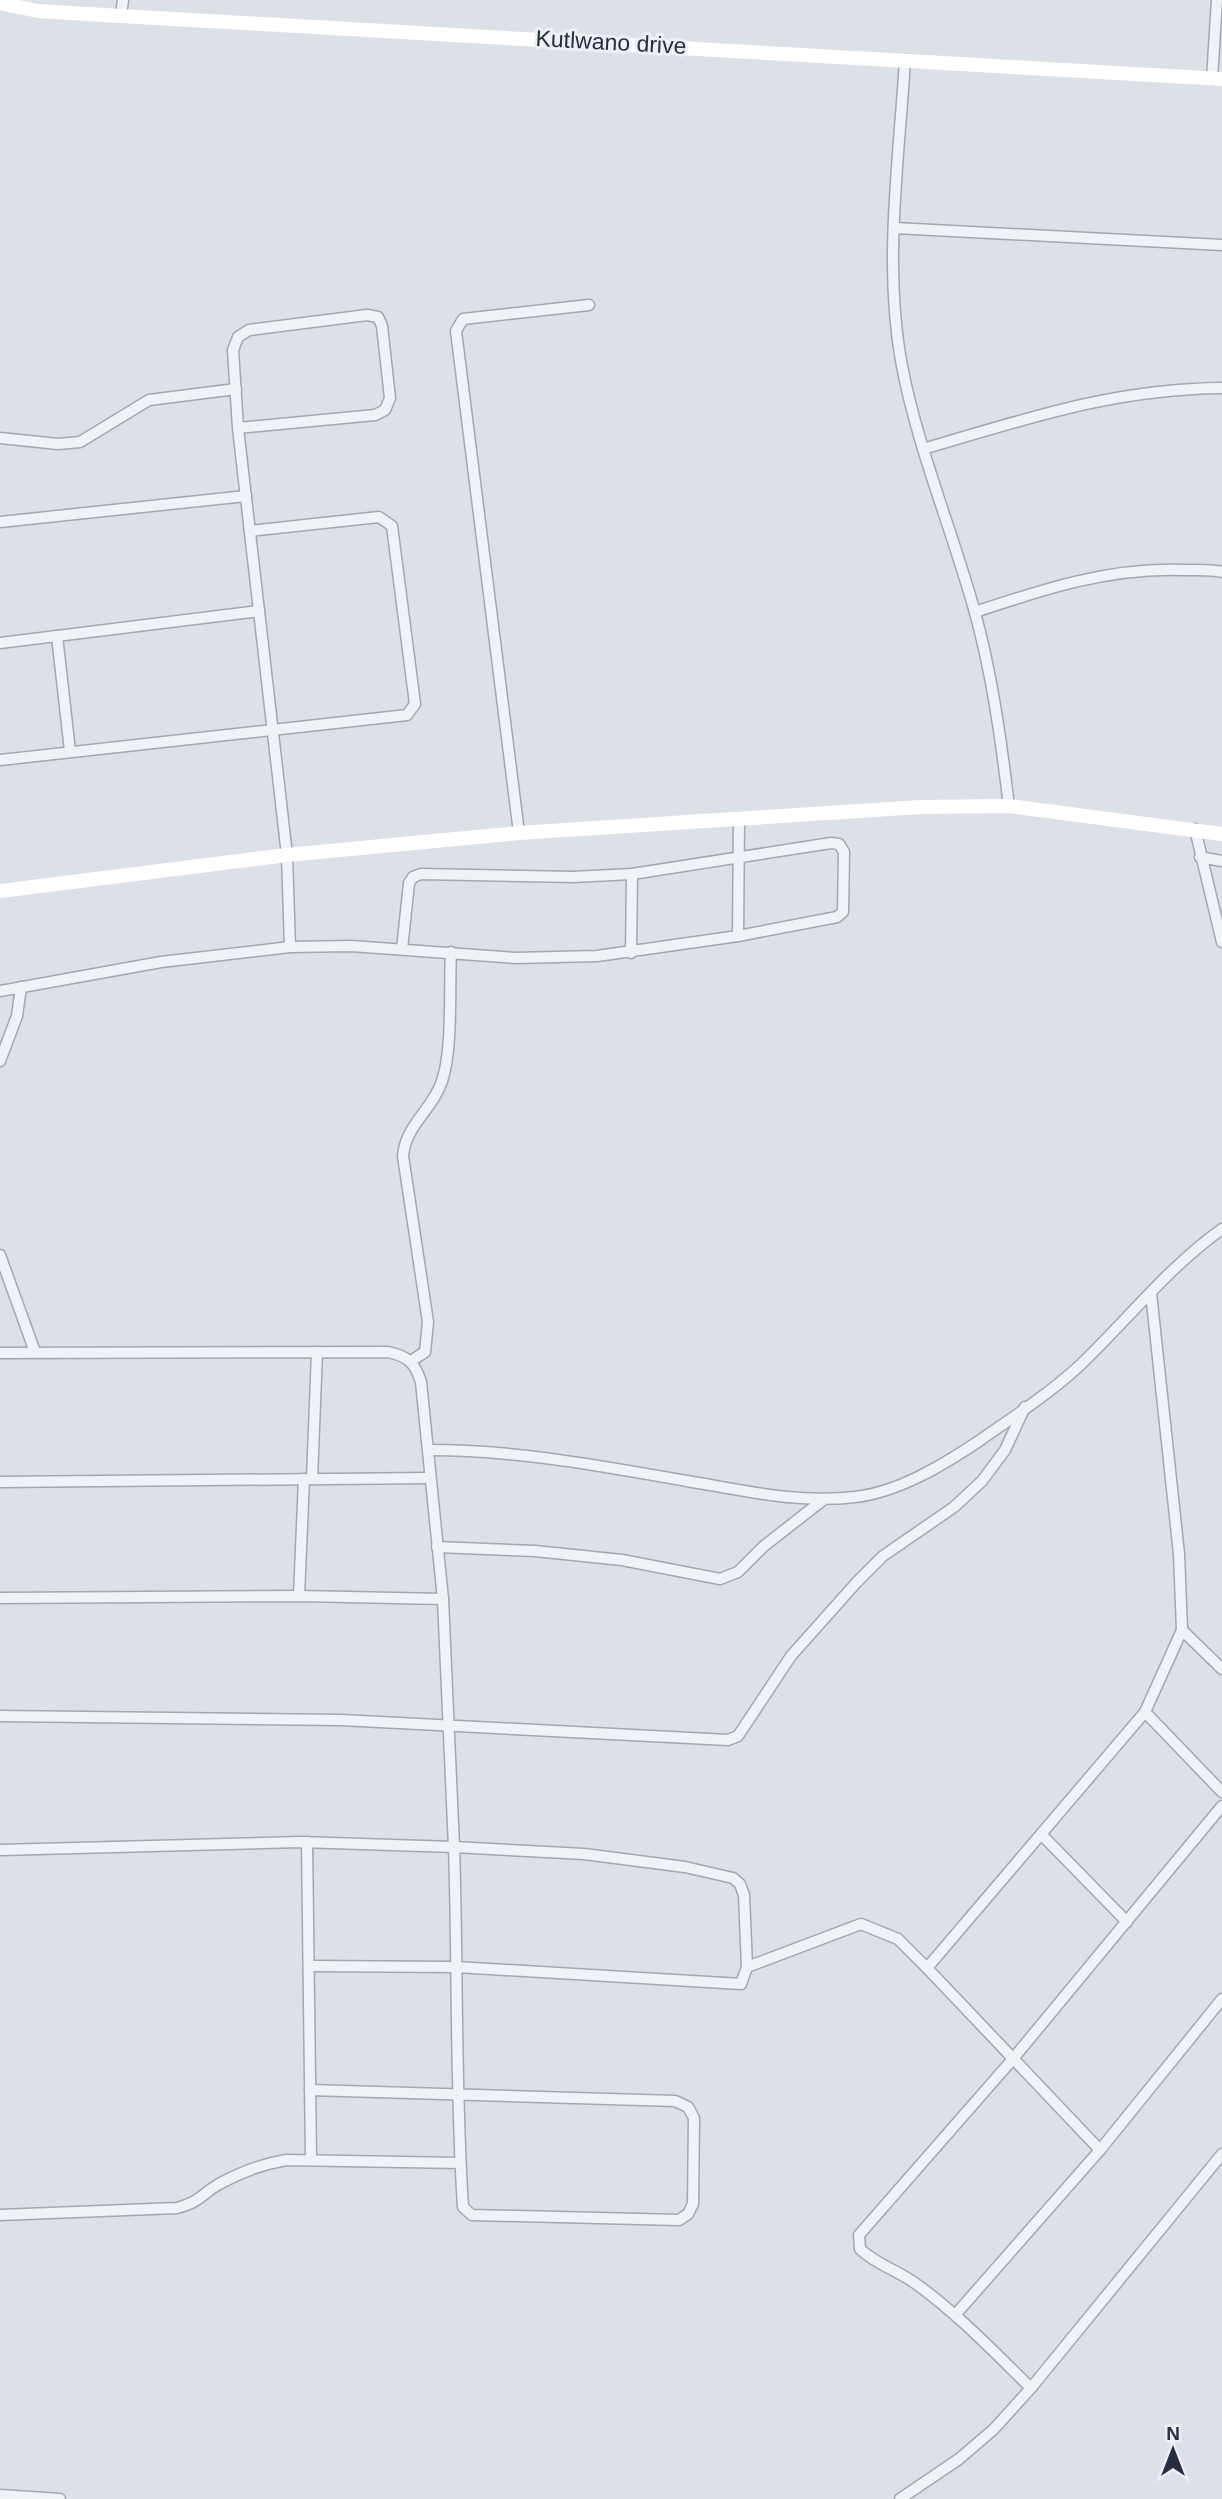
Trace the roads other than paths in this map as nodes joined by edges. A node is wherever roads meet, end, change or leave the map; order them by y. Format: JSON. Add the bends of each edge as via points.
{"nodes":[{"id":1,"x":123,"y":0,"type":"edge"},
{"id":2,"x":1217,"y":0,"type":"edge"},
{"id":3,"x":0,"y":3,"type":"edge"},
{"id":4,"x":121,"y":16,"type":"junction"},
{"id":5,"x":905,"y":60,"type":"junction"},
{"id":6,"x":1217,"y":79,"type":"edge"},
{"id":7,"x":895,"y":228,"type":"junction"},
{"id":8,"x":1222,"y":245,"type":"edge"},
{"id":9,"x":589,"y":304,"type":"dead end"},
{"id":10,"x":1222,"y":388,"type":"edge"},
{"id":11,"x":236,"y":389,"type":"junction"},
{"id":12,"x":238,"y":428,"type":"junction"},
{"id":13,"x":0,"y":438,"type":"edge"},
{"id":14,"x":923,"y":449,"type":"junction"},
{"id":15,"x":246,"y":496,"type":"junction"},
{"id":16,"x":0,"y":522,"type":"edge"},
{"id":17,"x":250,"y":531,"type":"junction"},
{"id":18,"x":1222,"y":572,"type":"edge"},
{"id":19,"x":259,"y":611,"type":"junction"},
{"id":20,"x":975,"y":612,"type":"junction"},
{"id":21,"x":57,"y":635,"type":"junction"},
{"id":22,"x":0,"y":643,"type":"edge"},
{"id":23,"x":274,"y":730,"type":"junction"},
{"id":24,"x":70,"y":751,"type":"junction"},
{"id":25,"x":0,"y":760,"type":"edge"},
{"id":26,"x":1009,"y":806,"type":"junction"},
{"id":27,"x":739,"y":818,"type":"junction"},
{"id":28,"x":1195,"y":829,"type":"junction"},
{"id":29,"x":519,"y":833,"type":"junction"},
{"id":30,"x":1222,"y":834,"type":"edge"},
{"id":31,"x":287,"y":855,"type":"junction"},
{"id":32,"x":737,"y":856,"type":"junction"},
{"id":33,"x":1200,"y":857,"type":"junction"},
{"id":34,"x":1222,"y":861,"type":"edge"},
{"id":35,"x":632,"y":874,"type":"junction"},
{"id":36,"x":0,"y":891,"type":"edge"},
{"id":37,"x":738,"y":936,"type":"junction"},
{"id":38,"x":1222,"y":942,"type":"edge"},
{"id":39,"x":290,"y":947,"type":"junction"},
{"id":40,"x":402,"y":949,"type":"junction"},
{"id":41,"x":451,"y":952,"type":"junction"},
{"id":42,"x":631,"y":953,"type":"junction"},
{"id":43,"x":21,"y":986,"type":"junction"},
{"id":44,"x":0,"y":991,"type":"edge"},
{"id":45,"x":0,"y":1061,"type":"edge"},
{"id":46,"x":1222,"y":1229,"type":"edge"},
{"id":47,"x":0,"y":1255,"type":"edge"},
{"id":48,"x":1151,"y":1293,"type":"junction"},
{"id":49,"x":34,"y":1352,"type":"junction"},
{"id":50,"x":317,"y":1352,"type":"junction"},
{"id":51,"x":0,"y":1353,"type":"edge"},
{"id":52,"x":411,"y":1361,"type":"junction"},
{"id":53,"x":1026,"y":1407,"type":"junction"},
{"id":54,"x":429,"y":1450,"type":"junction"},
{"id":55,"x":430,"y":1478,"type":"junction"},
{"id":56,"x":308,"y":1479,"type":"junction"},
{"id":57,"x":0,"y":1482,"type":"edge"},
{"id":58,"x":823,"y":1500,"type":"junction"},
{"id":59,"x":437,"y":1547,"type":"junction"},
{"id":60,"x":299,"y":1596,"type":"junction"},
{"id":61,"x":0,"y":1598,"type":"edge"},
{"id":62,"x":443,"y":1599,"type":"junction"},
{"id":63,"x":1182,"y":1630,"type":"junction"},
{"id":64,"x":1222,"y":1669,"type":"edge"},
{"id":65,"x":1145,"y":1712,"type":"junction"},
{"id":66,"x":0,"y":1716,"type":"edge"},
{"id":67,"x":449,"y":1726,"type":"junction"},
{"id":68,"x":1222,"y":1792,"type":"edge"},
{"id":69,"x":1222,"y":1806,"type":"edge"},
{"id":70,"x":1041,"y":1834,"type":"junction"},
{"id":71,"x":307,"y":1842,"type":"junction"},
{"id":72,"x":454,"y":1847,"type":"junction"},
{"id":73,"x":0,"y":1850,"type":"edge"},
{"id":74,"x":1127,"y":1922,"type":"junction"},
{"id":75,"x":309,"y":1966,"type":"junction"},
{"id":76,"x":747,"y":1966,"type":"junction"},
{"id":77,"x":456,"y":1967,"type":"junction"},
{"id":78,"x":927,"y":1968,"type":"junction"},
{"id":79,"x":1222,"y":1999,"type":"edge"},
{"id":80,"x":1012,"y":2060,"type":"junction"},
{"id":81,"x":310,"y":2090,"type":"junction"},
{"id":82,"x":458,"y":2093,"type":"junction"},
{"id":83,"x":1100,"y":2150,"type":"junction"},
{"id":84,"x":1222,"y":2154,"type":"edge"},
{"id":85,"x":312,"y":2159,"type":"junction"},
{"id":86,"x":460,"y":2163,"type":"junction"},
{"id":87,"x":0,"y":2215,"type":"edge"},
{"id":88,"x":956,"y":2314,"type":"junction"},
{"id":89,"x":1031,"y":2388,"type":"junction"},
{"id":90,"x":0,"y":2495,"type":"edge"},
{"id":91,"x":60,"y":2499,"type":"edge"},
{"id":92,"x":900,"y":2499,"type":"edge"}],
"edges":[{"from":1,"to":4,"type":"street"},
{"from":2,"to":6,"type":"street"},
{"from":3,"to":4,"type":"street","name":"Kutlwano drive","via":[[38,11]]},
{"from":4,"to":5,"type":"street","name":"Kutlwano drive"},
{"from":5,"to":6,"type":"street","name":"Kutlwano drive"},
{"from":5,"to":7,"type":"street"},
{"from":7,"to":8,"type":"street"},
{"from":7,"to":14,"type":"street","via":[[902,364]]},
{"from":9,"to":29,"type":"street","via":[[463,319],[456,331]]},
{"from":10,"to":14,"type":"street","via":[[1119,395],[1078,403]]},
{"from":11,"to":12,"type":"street"},
{"from":11,"to":12,"type":"street","via":[[233,350],[238,337],[249,330],[367,315],[378,317],[383,326],[390,398],[385,410],[375,415]]},
{"from":11,"to":13,"type":"street","via":[[149,400],[80,442]]},
{"from":12,"to":15,"type":"street"},
{"from":14,"to":20,"type":"street"},
{"from":15,"to":16,"type":"street"},
{"from":15,"to":17,"type":"street"},
{"from":17,"to":19,"type":"street"},
{"from":17,"to":23,"type":"street","via":[[387,519],[392,526],[415,704],[407,715]]},
{"from":18,"to":20,"type":"street","via":[[1159,569],[1108,573]]},
{"from":19,"to":21,"type":"street"},
{"from":19,"to":23,"type":"street"},
{"from":20,"to":26,"type":"street","via":[[997,712]]},
{"from":21,"to":22,"type":"street"},
{"from":21,"to":24,"type":"street"},
{"from":23,"to":24,"type":"street"},
{"from":23,"to":31,"type":"street"},
{"from":24,"to":25,"type":"street"},
{"from":26,"to":27,"type":"street"},
{"from":26,"to":28,"type":"street"},
{"from":27,"to":29,"type":"street"},
{"from":27,"to":32,"type":"street"},
{"from":28,"to":30,"type":"street"},
{"from":28,"to":33,"type":"street"},
{"from":29,"to":31,"type":"street"},
{"from":31,"to":36,"type":"street"},
{"from":31,"to":39,"type":"street"},
{"from":32,"to":35,"type":"street"},
{"from":32,"to":37,"type":"street"},
{"from":32,"to":37,"type":"street","via":[[839,844],[844,852],[846,905],[837,916]]},
{"from":33,"to":34,"type":"street"},
{"from":33,"to":38,"type":"street"},
{"from":35,"to":40,"type":"street","via":[[421,874],[409,883]]},
{"from":35,"to":42,"type":"street"},
{"from":37,"to":42,"type":"street"},
{"from":39,"to":40,"type":"street"},
{"from":39,"to":43,"type":"street","via":[[161,962]]},
{"from":40,"to":41,"type":"street"},
{"from":41,"to":42,"type":"street","via":[[516,958]]},
{"from":41,"to":52,"type":"street","via":[[445,1072],[436,1096],[404,1143],[428,1322],[425,1352]]},
{"from":43,"to":44,"type":"street"},
{"from":43,"to":45,"type":"street","via":[[17,1016]]},
{"from":46,"to":48,"type":"street"},
{"from":47,"to":49,"type":"street"},
{"from":48,"to":53,"type":"street","via":[[1076,1368]]},
{"from":48,"to":63,"type":"street","via":[[1179,1554]]},
{"from":49,"to":50,"type":"street"},
{"from":49,"to":51,"type":"street"},
{"from":50,"to":52,"type":"street","via":[[388,1352]]},
{"from":50,"to":56,"type":"street"},
{"from":52,"to":54,"type":"street","via":[[421,1382]]},
{"from":53,"to":58,"type":"street","via":[[923,1474],[883,1491]]},
{"from":53,"to":67,"type":"street","via":[[1005,1450],[982,1481],[954,1507],[883,1556],[856,1583],[791,1656],[738,1736],[728,1740],[632,1737]]},
{"from":54,"to":55,"type":"street"},
{"from":54,"to":58,"type":"street","via":[[476,1450],[576,1461]]},
{"from":55,"to":56,"type":"street"},
{"from":55,"to":59,"type":"street"},
{"from":56,"to":57,"type":"street"},
{"from":56,"to":60,"type":"street"},
{"from":58,"to":59,"type":"street","via":[[764,1546],[738,1573],[720,1579],[622,1560]]},
{"from":59,"to":62,"type":"street"},
{"from":60,"to":61,"type":"street"},
{"from":60,"to":62,"type":"street"},
{"from":62,"to":67,"type":"street"},
{"from":63,"to":64,"type":"street"},
{"from":63,"to":65,"type":"street"},
{"from":65,"to":68,"type":"street"},
{"from":65,"to":70,"type":"street"},
{"from":66,"to":67,"type":"street","via":[[327,1719]]},
{"from":67,"to":72,"type":"street"},
{"from":69,"to":74,"type":"street"},
{"from":70,"to":74,"type":"street"},
{"from":70,"to":78,"type":"street"},
{"from":71,"to":72,"type":"street"},
{"from":71,"to":73,"type":"street"},
{"from":71,"to":75,"type":"street"},
{"from":72,"to":76,"type":"street","via":[[596,1856],[733,1878],[744,1895]]},
{"from":72,"to":77,"type":"street"},
{"from":74,"to":80,"type":"street"},
{"from":75,"to":77,"type":"street"},
{"from":75,"to":81,"type":"street"},
{"from":76,"to":77,"type":"street","via":[[744,1980],[734,1985]]},
{"from":76,"to":78,"type":"street","via":[[861,1924],[898,1939]]},
{"from":77,"to":82,"type":"street"},
{"from":78,"to":80,"type":"street"},
{"from":79,"to":83,"type":"street"},
{"from":80,"to":83,"type":"street"},
{"from":80,"to":88,"type":"street","via":[[859,2235],[860,2249],[873,2262],[916,2283]]},
{"from":81,"to":82,"type":"street"},
{"from":81,"to":85,"type":"street"},
{"from":82,"to":86,"type":"street"},
{"from":82,"to":86,"type":"street","via":[[675,2101],[688,2106],[694,2118],[693,2204],[679,2220],[472,2215],[463,2207]]},
{"from":83,"to":88,"type":"street"},
{"from":84,"to":89,"type":"street"},
{"from":85,"to":86,"type":"street"},
{"from":85,"to":87,"type":"street","via":[[264,2164],[216,2186],[197,2203],[177,2208]]},
{"from":88,"to":89,"type":"street"},
{"from":89,"to":92,"type":"street","via":[[960,2459]]},
{"from":90,"to":91,"type":"street"}]}
